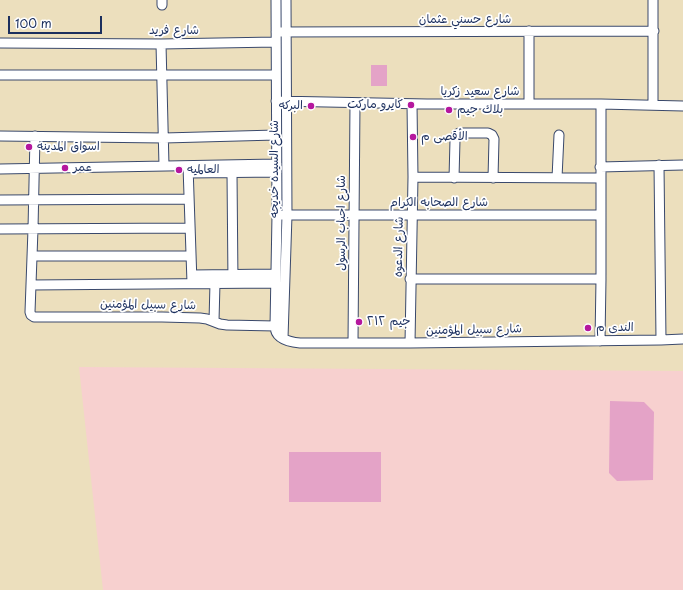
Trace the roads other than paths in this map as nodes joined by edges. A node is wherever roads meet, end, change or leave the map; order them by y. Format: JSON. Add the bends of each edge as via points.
{"nodes":[{"id":1,"x":276,"y":0,"type":"edge"},
{"id":2,"x":286,"y":0,"type":"edge"},
{"id":3,"x":654,"y":0,"type":"edge"},
{"id":4,"x":529,"y":31,"type":"junction"},
{"id":5,"x":654,"y":31,"type":"junction"},
{"id":6,"x":276,"y":32,"type":"junction"},
{"id":7,"x":287,"y":32,"type":"junction"},
{"id":8,"x":276,"y":42,"type":"junction"},
{"id":9,"x":0,"y":43,"type":"edge"},
{"id":10,"x":161,"y":44,"type":"junction"},
{"id":11,"x":0,"y":75,"type":"edge"},
{"id":12,"x":162,"y":75,"type":"junction"},
{"id":13,"x":276,"y":75,"type":"junction"},
{"id":14,"x":276,"y":102,"type":"junction"},
{"id":15,"x":287,"y":102,"type":"junction"},
{"id":16,"x":354,"y":103,"type":"junction"},
{"id":17,"x":412,"y":104,"type":"junction"},
{"id":18,"x":529,"y":104,"type":"junction"},
{"id":19,"x":601,"y":104,"type":"junction"},
{"id":20,"x":653,"y":105,"type":"junction"},
{"id":21,"x":683,"y":106,"type":"edge"},
{"id":22,"x":276,"y":135,"type":"junction"},
{"id":23,"x":559,"y":135,"type":"dead end"},
{"id":24,"x":0,"y":136,"type":"edge"},
{"id":25,"x":35,"y":136,"type":"junction"},
{"id":26,"x":164,"y":138,"type":"junction"},
{"id":27,"x":659,"y":165,"type":"junction"},
{"id":28,"x":164,"y":166,"type":"junction"},
{"id":29,"x":600,"y":166,"type":"junction"},
{"id":30,"x":683,"y":166,"type":"edge"},
{"id":31,"x":277,"y":168,"type":"junction"},
{"id":32,"x":0,"y":169,"type":"edge"},
{"id":33,"x":34,"y":169,"type":"junction"},
{"id":34,"x":188,"y":169,"type":"junction"},
{"id":35,"x":232,"y":173,"type":"junction"},
{"id":36,"x":413,"y":177,"type":"junction"},
{"id":37,"x":454,"y":178,"type":"junction"},
{"id":38,"x":493,"y":178,"type":"junction"},
{"id":39,"x":557,"y":178,"type":"junction"},
{"id":40,"x":601,"y":178,"type":"junction"},
{"id":41,"x":189,"y":199,"type":"junction"},
{"id":42,"x":0,"y":200,"type":"edge"},
{"id":43,"x":34,"y":200,"type":"junction"},
{"id":44,"x":277,"y":215,"type":"junction"},
{"id":45,"x":287,"y":215,"type":"junction"},
{"id":46,"x":354,"y":215,"type":"junction"},
{"id":47,"x":412,"y":215,"type":"junction"},
{"id":48,"x":601,"y":215,"type":"junction"},
{"id":49,"x":190,"y":228,"type":"junction"},
{"id":50,"x":0,"y":229,"type":"edge"},
{"id":51,"x":33,"y":229,"type":"junction"},
{"id":52,"x":33,"y":256,"type":"junction"},
{"id":53,"x":191,"y":256,"type":"junction"},
{"id":54,"x":275,"y":278,"type":"junction"},
{"id":55,"x":192,"y":279,"type":"junction"},
{"id":56,"x":233,"y":279,"type":"junction"},
{"id":57,"x":410,"y":279,"type":"junction"},
{"id":58,"x":601,"y":279,"type":"junction"},
{"id":59,"x":215,"y":283,"type":"junction"},
{"id":60,"x":31,"y":285,"type":"junction"},
{"id":61,"x":214,"y":322,"type":"junction"},
{"id":62,"x":275,"y":326,"type":"junction"},
{"id":63,"x":283,"y":338,"type":"junction"},
{"id":64,"x":683,"y":339,"type":"edge"},
{"id":65,"x":661,"y":340,"type":"junction"},
{"id":66,"x":600,"y":341,"type":"junction"},
{"id":67,"x":353,"y":342,"type":"junction"},
{"id":68,"x":410,"y":343,"type":"junction"}],
"edges":[{"from":1,"to":6,"type":"street","name":"شارع السيده خديجه"},
{"from":2,"to":7,"type":"street","name":"شارع السيده خديجه"},
{"from":3,"to":5,"type":"street"},
{"from":4,"to":5,"type":"street","name":"شارع حسني عثمان"},
{"from":4,"to":7,"type":"street","name":"شارع حسني عثمان"},
{"from":4,"to":18,"type":"street"},
{"from":5,"to":20,"type":"street"},
{"from":6,"to":7,"type":"street","name":"شارع حسني عثمان"},
{"from":6,"to":8,"type":"street","name":"شارع السيده خديجه"},
{"from":7,"to":15,"type":"street","name":"شارع السيده خديجه"},
{"from":8,"to":10,"type":"street","name":"شارع فريد"},
{"from":8,"to":13,"type":"street","name":"شارع السيده خديجه"},
{"from":9,"to":10,"type":"street","name":"شارع فريد"},
{"from":10,"to":12,"type":"street"},
{"from":11,"to":12,"type":"street"},
{"from":12,"to":13,"type":"street"},
{"from":12,"to":26,"type":"street"},
{"from":13,"to":14,"type":"street","name":"شارع السيده خديجه"},
{"from":14,"to":15,"type":"street","name":"شارع سعيد زكريا"},
{"from":14,"to":22,"type":"street","name":"شارع السيده خديجه"},
{"from":15,"to":16,"type":"street","name":"شارع سعيد زكريا"},
{"from":15,"to":45,"type":"street","name":"شارع السيده خديجه"},
{"from":16,"to":17,"type":"street","name":"شارع سعيد زكريا"},
{"from":16,"to":46,"type":"street","name":"شارع احباب الرسول"},
{"from":17,"to":18,"type":"street","name":"شارع سعيد زكريا"},
{"from":17,"to":36,"type":"street","name":"شارع الدعوه"},
{"from":18,"to":19,"type":"street","name":"شارع سعيد زكريا"},
{"from":19,"to":20,"type":"street","name":"شارع سعيد زكريا"},
{"from":19,"to":29,"type":"street"},
{"from":20,"to":21,"type":"street","name":"شارع سعيد زكريا"},
{"from":22,"to":26,"type":"street"},
{"from":22,"to":31,"type":"street","name":"شارع السيده خديجه"},
{"from":23,"to":39,"type":"street"},
{"from":24,"to":25,"type":"street"},
{"from":25,"to":26,"type":"street"},
{"from":25,"to":33,"type":"street"},
{"from":26,"to":28,"type":"street"},
{"from":27,"to":29,"type":"street"},
{"from":27,"to":30,"type":"street"},
{"from":27,"to":65,"type":"street"},
{"from":28,"to":33,"type":"street"},
{"from":28,"to":34,"type":"street"},
{"from":29,"to":40,"type":"street"},
{"from":31,"to":34,"type":"street"},
{"from":31,"to":35,"type":"street"},
{"from":31,"to":44,"type":"street","name":"شارع السيده خديجه"},
{"from":32,"to":33,"type":"street"},
{"from":33,"to":43,"type":"street"},
{"from":34,"to":35,"type":"street"},
{"from":34,"to":41,"type":"street"},
{"from":35,"to":56,"type":"street"},
{"from":36,"to":37,"type":"street"},
{"from":36,"to":47,"type":"street","name":"شارع الدعوه"},
{"from":37,"to":38,"type":"street"},
{"from":37,"to":38,"type":"street","via":[[456,136],[460,133],[488,133],[494,139]]},
{"from":38,"to":39,"type":"street"},
{"from":39,"to":40,"type":"street"},
{"from":40,"to":48,"type":"street"},
{"from":41,"to":43,"type":"street"},
{"from":41,"to":49,"type":"street"},
{"from":42,"to":43,"type":"street"},
{"from":43,"to":51,"type":"street"},
{"from":44,"to":45,"type":"street","name":"شارع الصحابه الكرام"},
{"from":44,"to":54,"type":"street","name":"شارع السيده خديجه"},
{"from":45,"to":46,"type":"street","name":"شارع الصحابه الكرام"},
{"from":45,"to":63,"type":"street","name":"شارع السيده خديجه"},
{"from":46,"to":47,"type":"street","name":"شارع الصحابه الكرام"},
{"from":46,"to":67,"type":"street","name":"شارع احباب الرسول"},
{"from":47,"to":48,"type":"street","name":"شارع الصحابه الكرام"},
{"from":47,"to":57,"type":"street","name":"شارع الدعوه"},
{"from":48,"to":58,"type":"street"},
{"from":49,"to":51,"type":"street"},
{"from":49,"to":53,"type":"street"},
{"from":50,"to":51,"type":"street"},
{"from":51,"to":52,"type":"street"},
{"from":52,"to":53,"type":"street"},
{"from":52,"to":60,"type":"street"},
{"from":53,"to":55,"type":"street"},
{"from":54,"to":56,"type":"street"},
{"from":54,"to":62,"type":"street","name":"شارع السيده خديجه"},
{"from":55,"to":56,"type":"street"},
{"from":55,"to":59,"type":"street"},
{"from":55,"to":60,"type":"street"},
{"from":56,"to":59,"type":"street"},
{"from":57,"to":58,"type":"street"},
{"from":57,"to":68,"type":"street","name":"شارع الدعوه"},
{"from":58,"to":66,"type":"street"},
{"from":59,"to":61,"type":"street"},
{"from":60,"to":61,"type":"street","name":"شارع سبيل المؤمنين","via":[[30,312],[34,317],[200,318]]},
{"from":61,"to":62,"type":"street","name":"شارع سبيل المؤمنين","via":[[227,325]]},
{"from":62,"to":63,"type":"street","via":[[276,332]]},
{"from":63,"to":67,"type":"street","name":"شارع سبيل المؤمنين","via":[[300,343]]},
{"from":64,"to":65,"type":"street","name":"شارع سبيل المؤمنين"},
{"from":65,"to":66,"type":"street","name":"شارع سبيل المؤمنين"},
{"from":66,"to":68,"type":"street","name":"شارع سبيل المؤمنين"},
{"from":67,"to":68,"type":"street","name":"شارع سبيل المؤمنين"}]}
